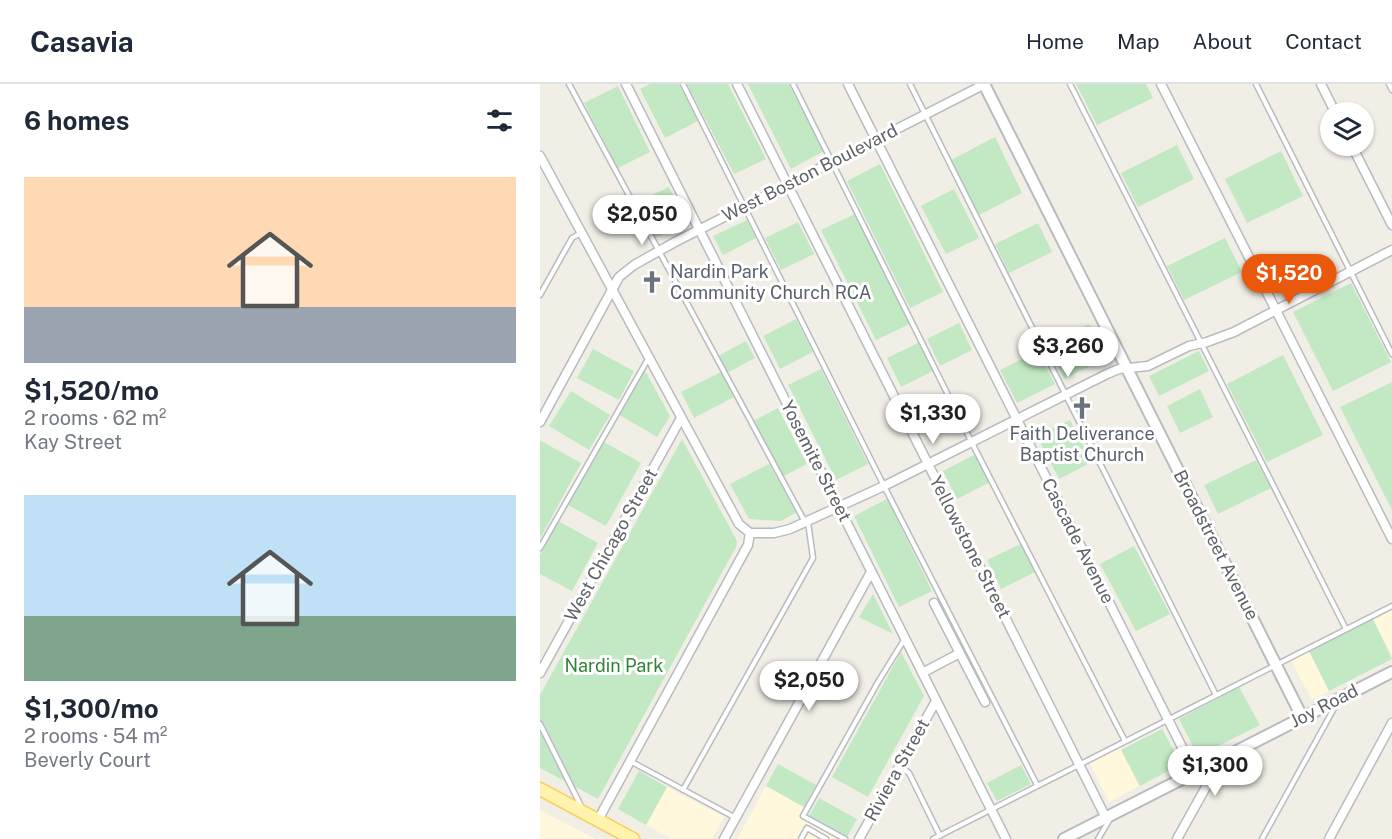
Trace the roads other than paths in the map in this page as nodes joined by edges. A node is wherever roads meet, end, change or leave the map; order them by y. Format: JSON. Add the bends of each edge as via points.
{"nodes":[{"id":1,"x":569,"y":84,"type":"edge"},
{"id":2,"x":626,"y":84,"type":"edge"},
{"id":3,"x":683,"y":84,"type":"edge"},
{"id":4,"x":737,"y":84,"type":"edge"},
{"id":5,"x":794,"y":84,"type":"edge"},
{"id":6,"x":848,"y":84,"type":"edge"},
{"id":7,"x":910,"y":84,"type":"edge"},
{"id":8,"x":984,"y":84,"type":"edge"},
{"id":9,"x":1070,"y":84,"type":"edge"},
{"id":10,"x":1161,"y":84,"type":"edge"},
{"id":11,"x":1257,"y":84,"type":"edge"},
{"id":12,"x":1321,"y":84,"type":"edge"},
{"id":13,"x":1389,"y":84,"type":"edge"},
{"id":14,"x":1392,"y":90,"type":"edge"},
{"id":15,"x":1330,"y":102,"type":"edge"},
{"id":16,"x":925,"y":114,"type":"junction"},
{"id":17,"x":876,"y":140,"type":"junction"},
{"id":18,"x":1357,"y":156,"type":"edge"},
{"id":19,"x":833,"y":162,"type":"junction"},
{"id":20,"x":541,"y":164,"type":"edge"},
{"id":21,"x":787,"y":185,"type":"junction"},
{"id":22,"x":744,"y":207,"type":"junction"},
{"id":23,"x":1392,"y":225,"type":"edge"},
{"id":24,"x":699,"y":230,"type":"junction"},
{"id":25,"x":582,"y":233,"type":"junction"},
{"id":26,"x":1392,"y":250,"type":"edge"},
{"id":27,"x":659,"y":252,"type":"junction"},
{"id":28,"x":1351,"y":271,"type":"junction"},
{"id":29,"x":612,"y":290,"type":"junction"},
{"id":30,"x":540,"y":295,"type":"edge"},
{"id":31,"x":1276,"y":310,"type":"junction"},
{"id":32,"x":1202,"y":344,"type":"junction"},
{"id":33,"x":1392,"y":354,"type":"edge"},
{"id":34,"x":648,"y":357,"type":"junction"},
{"id":35,"x":1127,"y":368,"type":"junction"},
{"id":36,"x":1066,"y":394,"type":"junction"},
{"id":37,"x":681,"y":418,"type":"junction"},
{"id":38,"x":1017,"y":418,"type":"junction"},
{"id":39,"x":540,"y":422,"type":"edge"},
{"id":40,"x":971,"y":441,"type":"junction"},
{"id":41,"x":928,"y":463,"type":"junction"},
{"id":42,"x":884,"y":486,"type":"junction"},
{"id":43,"x":838,"y":507,"type":"junction"},
{"id":44,"x":806,"y":522,"type":"junction"},
{"id":45,"x":750,"y":533,"type":"junction"},
{"id":46,"x":1392,"y":539,"type":"edge"},
{"id":47,"x":540,"y":548,"type":"edge"},
{"id":48,"x":871,"y":572,"type":"junction"},
{"id":49,"x":934,"y":603,"type":"dead end"},
{"id":50,"x":1392,"y":606,"type":"edge"},
{"id":51,"x":1346,"y":629,"type":"junction"},
{"id":52,"x":905,"y":639,"type":"junction"},
{"id":53,"x":960,"y":653,"type":"junction"},
{"id":54,"x":1276,"y":665,"type":"junction"},
{"id":55,"x":1392,"y":672,"type":"edge"},
{"id":56,"x":540,"y":673,"type":"edge"},
{"id":57,"x":922,"y":673,"type":"junction"},
{"id":58,"x":1216,"y":695,"type":"junction"},
{"id":59,"x":1339,"y":699,"type":"junction"},
{"id":60,"x":936,"y":701,"type":"junction"},
{"id":61,"x":985,"y":702,"type":"dead end"},
{"id":62,"x":1302,"y":717,"type":"junction"},
{"id":63,"x":1167,"y":719,"type":"junction"},
{"id":64,"x":1392,"y":723,"type":"edge"},
{"id":65,"x":540,"y":724,"type":"edge"},
{"id":66,"x":1125,"y":741,"type":"junction"},
{"id":67,"x":629,"y":760,"type":"junction"},
{"id":68,"x":1079,"y":764,"type":"junction"},
{"id":69,"x":899,"y":766,"type":"junction"},
{"id":70,"x":1195,"y":774,"type":"junction"},
{"id":71,"x":1037,"y":785,"type":"junction"},
{"id":72,"x":540,"y":789,"type":"edge"},
{"id":73,"x":683,"y":790,"type":"junction"},
{"id":74,"x":991,"y":808,"type":"junction"},
{"id":75,"x":584,"y":813,"type":"junction"},
{"id":76,"x":1109,"y":816,"type":"junction"},
{"id":77,"x":735,"y":818,"type":"junction"},
{"id":78,"x":598,"y":820,"type":"junction"},
{"id":79,"x":940,"y":836,"type":"junction"},
{"id":80,"x":627,"y":838,"type":"edge"},
{"id":81,"x":1069,"y":838,"type":"edge"},
{"id":82,"x":724,"y":839,"type":"edge"},
{"id":83,"x":801,"y":839,"type":"edge"},
{"id":84,"x":826,"y":839,"type":"edge"},
{"id":85,"x":845,"y":839,"type":"edge"},
{"id":86,"x":859,"y":839,"type":"edge"},
{"id":87,"x":933,"y":839,"type":"edge"},
{"id":88,"x":1006,"y":839,"type":"edge"},
{"id":89,"x":1098,"y":839,"type":"edge"},
{"id":90,"x":1177,"y":839,"type":"edge"},
{"id":91,"x":1262,"y":839,"type":"edge"},
{"id":92,"x":1329,"y":839,"type":"edge"}],
"edges":[{"from":1,"to":27,"type":"lane"},
{"from":2,"to":24,"type":"street","name":"Yosemite Street"},
{"from":3,"to":22,"type":"lane"},
{"from":4,"to":21,"type":"street","name":"Yellowstone Street"},
{"from":5,"to":19,"type":"lane"},
{"from":6,"to":17,"type":"street","name":"Cascade Avenue"},
{"from":7,"to":16,"type":"lane"},
{"from":8,"to":16,"type":"street","name":"West Boston Boulevard"},
{"from":8,"to":35,"type":"street","name":"Broadstreet Avenue"},
{"from":9,"to":32,"type":"lane"},
{"from":10,"to":31,"type":"street"},
{"from":11,"to":28,"type":"lane"},
{"from":12,"to":15,"type":"street"},
{"from":13,"to":14,"type":"lane"},
{"from":16,"to":17,"type":"street","name":"West Boston Boulevard"},
{"from":16,"to":36,"type":"lane"},
{"from":17,"to":19,"type":"street","name":"West Boston Boulevard"},
{"from":17,"to":38,"type":"street","name":"Cascade Avenue"},
{"from":18,"to":23,"type":"street"},
{"from":19,"to":21,"type":"street","name":"West Boston Boulevard"},
{"from":19,"to":40,"type":"lane"},
{"from":20,"to":25,"type":"street"},
{"from":21,"to":22,"type":"street","name":"West Boston Boulevard"},
{"from":21,"to":41,"type":"street","name":"Yellowstone Street"},
{"from":22,"to":24,"type":"street","name":"West Boston Boulevard"},
{"from":22,"to":42,"type":"lane"},
{"from":24,"to":27,"type":"street","name":"West Boston Boulevard"},
{"from":24,"to":43,"type":"street","name":"Yosemite Street"},
{"from":25,"to":29,"type":"street"},
{"from":25,"to":30,"type":"lane","via":[[572,238]]},
{"from":26,"to":28,"type":"street"},
{"from":27,"to":29,"type":"street","name":"West Boston Boulevard","via":[[628,269]]},
{"from":27,"to":44,"type":"lane"},
{"from":28,"to":31,"type":"street"},
{"from":28,"to":33,"type":"lane"},
{"from":29,"to":34,"type":"street"},
{"from":29,"to":39,"type":"street","name":"West Boston Boulevard"},
{"from":31,"to":32,"type":"street"},
{"from":31,"to":46,"type":"street"},
{"from":32,"to":35,"type":"street","via":[[1184,348],[1148,366]]},
{"from":32,"to":51,"type":"lane"},
{"from":34,"to":37,"type":"street"},
{"from":34,"to":47,"type":"lane"},
{"from":35,"to":36,"type":"street"},
{"from":35,"to":54,"type":"street","name":"Broadstreet Avenue"},
{"from":36,"to":38,"type":"street"},
{"from":36,"to":58,"type":"lane"},
{"from":37,"to":45,"type":"street","via":[[739,524]]},
{"from":37,"to":56,"type":"street","name":"West Chicago Street"},
{"from":38,"to":40,"type":"street"},
{"from":38,"to":63,"type":"street","name":"Cascade Avenue"},
{"from":40,"to":41,"type":"street"},
{"from":40,"to":66,"type":"lane"},
{"from":41,"to":42,"type":"street"},
{"from":41,"to":68,"type":"street","name":"Yellowstone Street"},
{"from":42,"to":43,"type":"street"},
{"from":42,"to":71,"type":"lane"},
{"from":43,"to":44,"type":"street"},
{"from":43,"to":48,"type":"street","name":"Yosemite Street"},
{"from":44,"to":45,"type":"street","via":[[780,532]]},
{"from":44,"to":73,"type":"lane","via":[[813,558]]},
{"from":45,"to":67,"type":"street","via":[[748,544]]},
{"from":48,"to":52,"type":"street","name":"Yosemite Street"},
{"from":48,"to":77,"type":"street"},
{"from":49,"to":53,"type":"street"},
{"from":50,"to":51,"type":"lane"},
{"from":51,"to":54,"type":"lane"},
{"from":52,"to":57,"type":"street","name":"Yosemite Street"},
{"from":52,"to":85,"type":"lane","via":[[803,816]]},
{"from":53,"to":57,"type":"street"},
{"from":53,"to":61,"type":"street"},
{"from":54,"to":58,"type":"lane"},
{"from":54,"to":62,"type":"street","name":"Broadstreet Avenue"},
{"from":55,"to":59,"type":"street","name":"Joy Road"},
{"from":57,"to":60,"type":"street","name":"Yosemite Street"},
{"from":58,"to":63,"type":"lane"},
{"from":59,"to":62,"type":"street","name":"Joy Road"},
{"from":59,"to":91,"type":"lane"},
{"from":60,"to":69,"type":"street","name":"Riviera Street"},
{"from":60,"to":74,"type":"street","name":"Yosemite Street"},
{"from":62,"to":70,"type":"street","name":"Joy Road"},
{"from":63,"to":66,"type":"lane"},
{"from":63,"to":70,"type":"street","name":"Cascade Avenue"},
{"from":64,"to":92,"type":"street"},
{"from":65,"to":75,"type":"lane"},
{"from":66,"to":68,"type":"lane"},
{"from":67,"to":73,"type":"lane"},
{"from":67,"to":78,"type":"street"},
{"from":68,"to":71,"type":"lane"},
{"from":68,"to":76,"type":"street","name":"Yellowstone Street"},
{"from":69,"to":79,"type":"lane","via":[[909,773]]},
{"from":69,"to":86,"type":"street","name":"Riviera Street"},
{"from":70,"to":76,"type":"street","name":"Joy Road"},
{"from":70,"to":90,"type":"street","name":"Cascade Avenue","via":[[1211,778]]},
{"from":71,"to":74,"type":"lane"},
{"from":72,"to":75,"type":"main road"},
{"from":73,"to":77,"type":"lane"},
{"from":74,"to":79,"type":"lane"},
{"from":74,"to":88,"type":"street","name":"Yosemite Street"},
{"from":75,"to":78,"type":"main road"},
{"from":76,"to":81,"type":"street","name":"Joy Road"},
{"from":76,"to":89,"type":"lane"},
{"from":77,"to":82,"type":"street"},
{"from":78,"to":80,"type":"main road"},
{"from":79,"to":87,"type":"lane"},
{"from":83,"to":84,"type":"lane","via":[[807,828]]}]}
